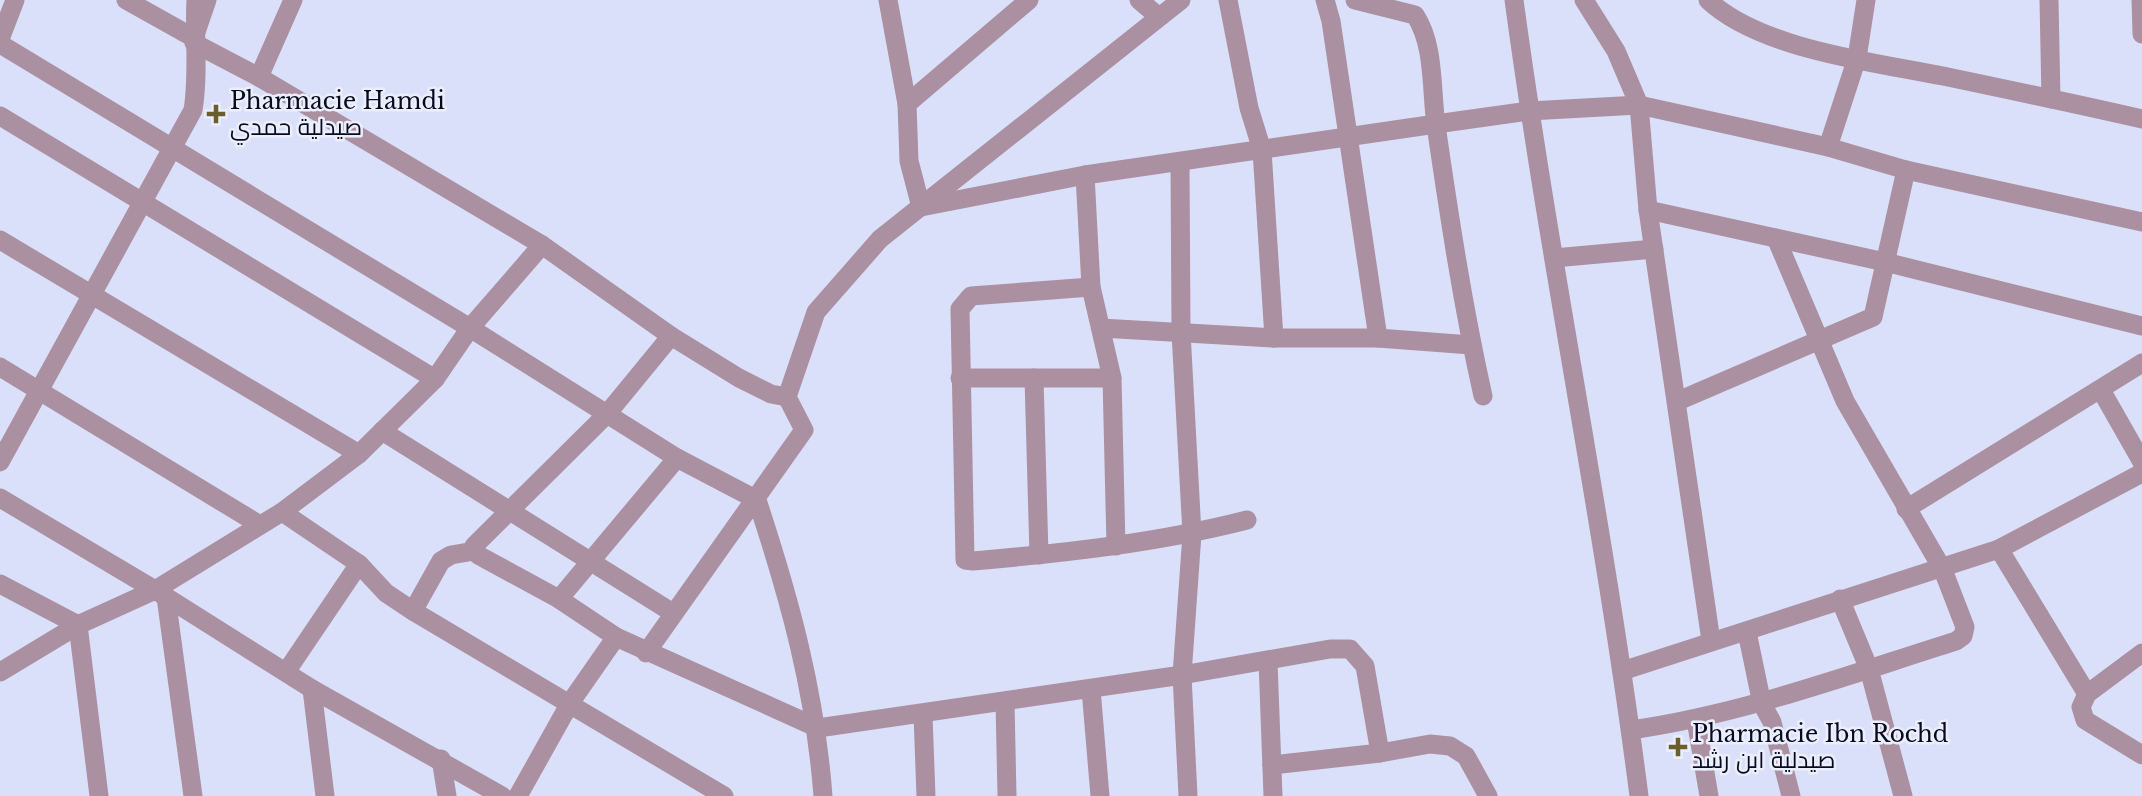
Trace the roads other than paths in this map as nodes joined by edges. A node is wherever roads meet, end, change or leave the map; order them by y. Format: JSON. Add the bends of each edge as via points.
{"nodes":[{"id":1,"x":15,"y":0,"type":"edge"},
{"id":2,"x":126,"y":0,"type":"edge"},
{"id":3,"x":195,"y":0,"type":"edge"},
{"id":4,"x":207,"y":0,"type":"edge"},
{"id":5,"x":293,"y":0,"type":"edge"},
{"id":6,"x":1029,"y":0,"type":"edge"},
{"id":7,"x":1139,"y":0,"type":"edge"},
{"id":8,"x":1181,"y":0,"type":"edge"},
{"id":9,"x":1228,"y":0,"type":"edge"},
{"id":10,"x":1325,"y":0,"type":"edge"},
{"id":11,"x":1355,"y":0,"type":"edge"},
{"id":12,"x":1514,"y":0,"type":"edge"},
{"id":13,"x":1707,"y":0,"type":"edge"},
{"id":14,"x":1866,"y":0,"type":"edge"},
{"id":15,"x":2049,"y":0,"type":"edge"},
{"id":16,"x":2141,"y":0,"type":"edge"},
{"id":17,"x":889,"y":1,"type":"edge"},
{"id":18,"x":1587,"y":1,"type":"edge"},
{"id":19,"x":1159,"y":17,"type":"junction"},
{"id":20,"x":2142,"y":18,"type":"edge"},
{"id":21,"x":2142,"y":34,"type":"edge"},
{"id":22,"x":194,"y":41,"type":"junction"},
{"id":23,"x":0,"y":42,"type":"edge"},
{"id":24,"x":1857,"y":58,"type":"junction"},
{"id":25,"x":259,"y":77,"type":"junction"},
{"id":26,"x":2051,"y":99,"type":"junction"},
{"id":27,"x":907,"y":103,"type":"junction"},
{"id":28,"x":1639,"y":105,"type":"junction"},
{"id":29,"x":1529,"y":111,"type":"junction"},
{"id":30,"x":0,"y":116,"type":"edge"},
{"id":31,"x":2142,"y":119,"type":"edge"},
{"id":32,"x":1436,"y":124,"type":"junction"},
{"id":33,"x":1349,"y":139,"type":"junction"},
{"id":34,"x":172,"y":147,"type":"junction"},
{"id":35,"x":1828,"y":147,"type":"junction"},
{"id":36,"x":1262,"y":150,"type":"junction"},
{"id":37,"x":1180,"y":163,"type":"junction"},
{"id":38,"x":1906,"y":170,"type":"junction"},
{"id":39,"x":1085,"y":175,"type":"junction"},
{"id":40,"x":143,"y":202,"type":"junction"},
{"id":41,"x":920,"y":207,"type":"junction"},
{"id":42,"x":1648,"y":210,"type":"junction"},
{"id":43,"x":2142,"y":222,"type":"edge"},
{"id":44,"x":1776,"y":238,"type":"junction"},
{"id":45,"x":0,"y":240,"type":"edge"},
{"id":46,"x":542,"y":244,"type":"junction"},
{"id":47,"x":1654,"y":249,"type":"junction"},
{"id":48,"x":1554,"y":258,"type":"junction"},
{"id":49,"x":1885,"y":262,"type":"junction"},
{"id":50,"x":1091,"y":288,"type":"junction"},
{"id":51,"x":90,"y":294,"type":"junction"},
{"id":52,"x":2142,"y":326,"type":"edge"},
{"id":53,"x":470,"y":328,"type":"junction"},
{"id":54,"x":1101,"y":328,"type":"junction"},
{"id":55,"x":1181,"y":332,"type":"junction"},
{"id":56,"x":671,"y":336,"type":"junction"},
{"id":57,"x":1275,"y":338,"type":"junction"},
{"id":58,"x":1378,"y":338,"type":"junction"},
{"id":59,"x":1820,"y":340,"type":"junction"},
{"id":60,"x":1471,"y":345,"type":"junction"},
{"id":61,"x":2142,"y":363,"type":"edge"},
{"id":62,"x":0,"y":367,"type":"edge"},
{"id":63,"x":960,"y":378,"type":"junction"},
{"id":64,"x":1034,"y":378,"type":"junction"},
{"id":65,"x":1112,"y":378,"type":"junction"},
{"id":66,"x":435,"y":379,"type":"junction"},
{"id":67,"x":40,"y":390,"type":"junction"},
{"id":68,"x":2101,"y":390,"type":"junction"},
{"id":69,"x":1483,"y":396,"type":"dead end"},
{"id":70,"x":787,"y":397,"type":"junction"},
{"id":71,"x":1678,"y":401,"type":"junction"},
{"id":72,"x":607,"y":414,"type":"junction"},
{"id":73,"x":382,"y":431,"type":"junction"},
{"id":74,"x":359,"y":454,"type":"junction"},
{"id":75,"x":677,"y":458,"type":"junction"},
{"id":76,"x":0,"y":462,"type":"edge"},
{"id":77,"x":2142,"y":462,"type":"edge"},
{"id":78,"x":2142,"y":473,"type":"edge"},
{"id":79,"x":0,"y":498,"type":"edge"},
{"id":80,"x":757,"y":500,"type":"junction"},
{"id":81,"x":510,"y":509,"type":"junction"},
{"id":82,"x":1906,"y":509,"type":"junction"},
{"id":83,"x":282,"y":512,"type":"junction"},
{"id":84,"x":1247,"y":520,"type":"dead end"},
{"id":85,"x":260,"y":525,"type":"junction"},
{"id":86,"x":1192,"y":534,"type":"junction"},
{"id":87,"x":1116,"y":546,"type":"junction"},
{"id":88,"x":1999,"y":550,"type":"junction"},
{"id":89,"x":474,"y":551,"type":"junction"},
{"id":90,"x":1039,"y":555,"type":"junction"},
{"id":91,"x":590,"y":559,"type":"junction"},
{"id":92,"x":359,"y":564,"type":"junction"},
{"id":93,"x":1943,"y":570,"type":"junction"},
{"id":94,"x":0,"y":584,"type":"edge"},
{"id":95,"x":161,"y":593,"type":"junction"},
{"id":96,"x":559,"y":599,"type":"junction"},
{"id":97,"x":1840,"y":599,"type":"junction"},
{"id":98,"x":412,"y":611,"type":"junction"},
{"id":99,"x":673,"y":613,"type":"junction"},
{"id":100,"x":78,"y":625,"type":"junction"},
{"id":101,"x":1747,"y":632,"type":"junction"},
{"id":102,"x":616,"y":637,"type":"junction"},
{"id":103,"x":1711,"y":641,"type":"junction"},
{"id":104,"x":646,"y":653,"type":"junction"},
{"id":105,"x":2142,"y":654,"type":"edge"},
{"id":106,"x":1268,"y":661,"type":"junction"},
{"id":107,"x":1869,"y":668,"type":"junction"},
{"id":108,"x":1622,"y":671,"type":"junction"},
{"id":109,"x":0,"y":672,"type":"edge"},
{"id":110,"x":286,"y":673,"type":"junction"},
{"id":111,"x":1182,"y":676,"type":"junction"},
{"id":112,"x":312,"y":689,"type":"junction"},
{"id":113,"x":1091,"y":689,"type":"junction"},
{"id":114,"x":2087,"y":694,"type":"junction"},
{"id":115,"x":1005,"y":702,"type":"junction"},
{"id":116,"x":570,"y":703,"type":"junction"},
{"id":117,"x":1762,"y":704,"type":"junction"},
{"id":118,"x":923,"y":715,"type":"junction"},
{"id":119,"x":1696,"y":720,"type":"junction"},
{"id":120,"x":818,"y":728,"type":"junction"},
{"id":121,"x":1631,"y":730,"type":"junction"},
{"id":122,"x":1380,"y":753,"type":"junction"},
{"id":123,"x":2142,"y":755,"type":"edge"},
{"id":124,"x":441,"y":759,"type":"junction"},
{"id":125,"x":1272,"y":765,"type":"junction"},
{"id":126,"x":99,"y":796,"type":"edge"},
{"id":127,"x":193,"y":796,"type":"edge"},
{"id":128,"x":325,"y":796,"type":"edge"},
{"id":129,"x":447,"y":796,"type":"edge"},
{"id":130,"x":502,"y":796,"type":"edge"},
{"id":131,"x":518,"y":796,"type":"edge"},
{"id":132,"x":724,"y":796,"type":"edge"},
{"id":133,"x":823,"y":796,"type":"edge"},
{"id":134,"x":926,"y":796,"type":"edge"},
{"id":135,"x":1007,"y":796,"type":"edge"},
{"id":136,"x":1100,"y":796,"type":"edge"},
{"id":137,"x":1188,"y":796,"type":"edge"},
{"id":138,"x":1273,"y":796,"type":"edge"},
{"id":139,"x":1488,"y":796,"type":"edge"},
{"id":140,"x":1639,"y":796,"type":"edge"},
{"id":141,"x":1709,"y":796,"type":"edge"},
{"id":142,"x":1791,"y":796,"type":"edge"},
{"id":143,"x":1903,"y":796,"type":"edge"}],
"edges":[{"from":1,"to":23,"type":"street"},
{"from":2,"to":22,"type":"street"},
{"from":3,"to":22,"type":"street"},
{"from":4,"to":22,"type":"street"},
{"from":5,"to":25,"type":"street"},
{"from":6,"to":27,"type":"street"},
{"from":7,"to":19,"type":"street"},
{"from":8,"to":19,"type":"street"},
{"from":9,"to":36,"type":"street"},
{"from":10,"to":33,"type":"street"},
{"from":11,"to":32,"type":"street","via":[[1415,15],[1422,25]]},
{"from":12,"to":29,"type":"street"},
{"from":13,"to":24,"type":"street","via":[[1751,30]]},
{"from":14,"to":24,"type":"street"},
{"from":15,"to":26,"type":"street"},
{"from":16,"to":20,"type":"street"},
{"from":17,"to":27,"type":"street"},
{"from":18,"to":28,"type":"street","via":[[1616,51]]},
{"from":19,"to":41,"type":"street"},
{"from":20,"to":21,"type":"street"},
{"from":22,"to":25,"type":"street"},
{"from":22,"to":34,"type":"street","via":[[197,86],[193,110]]},
{"from":23,"to":34,"type":"street"},
{"from":24,"to":26,"type":"street"},
{"from":24,"to":35,"type":"street"},
{"from":25,"to":46,"type":"street"},
{"from":26,"to":31,"type":"street"},
{"from":27,"to":41,"type":"street","via":[[909,160]]},
{"from":28,"to":29,"type":"street"},
{"from":28,"to":35,"type":"street"},
{"from":28,"to":42,"type":"street"},
{"from":29,"to":32,"type":"street"},
{"from":29,"to":48,"type":"street"},
{"from":30,"to":40,"type":"street"},
{"from":32,"to":33,"type":"street"},
{"from":32,"to":60,"type":"street"},
{"from":33,"to":36,"type":"street"},
{"from":33,"to":58,"type":"street"},
{"from":34,"to":40,"type":"street"},
{"from":34,"to":53,"type":"street"},
{"from":35,"to":38,"type":"street"},
{"from":36,"to":37,"type":"street"},
{"from":36,"to":57,"type":"street"},
{"from":37,"to":39,"type":"street"},
{"from":37,"to":55,"type":"street"},
{"from":38,"to":43,"type":"street"},
{"from":38,"to":49,"type":"street"},
{"from":39,"to":41,"type":"street"},
{"from":39,"to":50,"type":"street"},
{"from":40,"to":51,"type":"street"},
{"from":40,"to":66,"type":"street"},
{"from":41,"to":70,"type":"street","via":[[880,239],[816,312]]},
{"from":42,"to":44,"type":"street"},
{"from":42,"to":47,"type":"street"},
{"from":44,"to":49,"type":"street"},
{"from":44,"to":59,"type":"street"},
{"from":45,"to":51,"type":"street"},
{"from":46,"to":53,"type":"street"},
{"from":46,"to":56,"type":"street"},
{"from":47,"to":48,"type":"street"},
{"from":47,"to":71,"type":"street"},
{"from":48,"to":108,"type":"street"},
{"from":49,"to":52,"type":"street"},
{"from":49,"to":59,"type":"street","via":[[1874,317]]},
{"from":50,"to":54,"type":"street"},
{"from":50,"to":63,"type":"street","via":[[971,296],[958,319]]},
{"from":51,"to":67,"type":"street"},
{"from":51,"to":74,"type":"street"},
{"from":53,"to":66,"type":"street"},
{"from":53,"to":72,"type":"street"},
{"from":54,"to":55,"type":"street"},
{"from":54,"to":65,"type":"street"},
{"from":55,"to":57,"type":"street"},
{"from":55,"to":86,"type":"street"},
{"from":56,"to":70,"type":"street","via":[[750,383]]},
{"from":56,"to":72,"type":"street"},
{"from":57,"to":58,"type":"street"},
{"from":58,"to":60,"type":"street"},
{"from":59,"to":71,"type":"street"},
{"from":59,"to":82,"type":"street","via":[[1845,401]]},
{"from":60,"to":69,"type":"street"},
{"from":61,"to":68,"type":"street"},
{"from":62,"to":67,"type":"street"},
{"from":63,"to":64,"type":"street"},
{"from":63,"to":90,"type":"street","via":[[965,560]]},
{"from":64,"to":65,"type":"street"},
{"from":64,"to":90,"type":"street"},
{"from":65,"to":87,"type":"street"},
{"from":66,"to":73,"type":"street"},
{"from":67,"to":76,"type":"street"},
{"from":67,"to":85,"type":"street"},
{"from":68,"to":77,"type":"street"},
{"from":68,"to":82,"type":"street"},
{"from":70,"to":80,"type":"street","via":[[804,430]]},
{"from":71,"to":103,"type":"street"},
{"from":72,"to":75,"type":"street"},
{"from":72,"to":81,"type":"street"},
{"from":73,"to":74,"type":"street"},
{"from":73,"to":81,"type":"street"},
{"from":74,"to":83,"type":"street"},
{"from":75,"to":80,"type":"street"},
{"from":75,"to":91,"type":"street"},
{"from":78,"to":88,"type":"street"},
{"from":79,"to":95,"type":"street"},
{"from":80,"to":99,"type":"street"},
{"from":80,"to":120,"type":"street","via":[[789,596]]},
{"from":81,"to":89,"type":"street","via":[[477,542]]},
{"from":81,"to":91,"type":"street"},
{"from":82,"to":93,"type":"street"},
{"from":83,"to":85,"type":"street"},
{"from":83,"to":92,"type":"street"},
{"from":84,"to":86,"type":"street"},
{"from":85,"to":95,"type":"street"},
{"from":86,"to":87,"type":"street"},
{"from":86,"to":111,"type":"street"},
{"from":87,"to":90,"type":"street"},
{"from":88,"to":93,"type":"street"},
{"from":88,"to":114,"type":"street"},
{"from":89,"to":96,"type":"street"},
{"from":89,"to":98,"type":"street","via":[[441,561]]},
{"from":91,"to":96,"type":"street"},
{"from":91,"to":99,"type":"street"},
{"from":92,"to":98,"type":"street","via":[[386,593]]},
{"from":92,"to":110,"type":"street"},
{"from":93,"to":97,"type":"street"},
{"from":93,"to":107,"type":"street","via":[[1965,627],[1963,636]]},
{"from":94,"to":100,"type":"street"},
{"from":95,"to":100,"type":"street"},
{"from":95,"to":110,"type":"street"},
{"from":95,"to":127,"type":"street"},
{"from":96,"to":102,"type":"street"},
{"from":97,"to":101,"type":"street"},
{"from":97,"to":107,"type":"street"},
{"from":98,"to":116,"type":"street"},
{"from":99,"to":104,"type":"street"},
{"from":100,"to":109,"type":"street"},
{"from":100,"to":126,"type":"street"},
{"from":101,"to":103,"type":"street"},
{"from":101,"to":117,"type":"street"},
{"from":102,"to":104,"type":"street"},
{"from":102,"to":116,"type":"street"},
{"from":103,"to":108,"type":"street"},
{"from":104,"to":120,"type":"street"},
{"from":105,"to":114,"type":"street"},
{"from":106,"to":111,"type":"street"},
{"from":106,"to":122,"type":"street","via":[[1350,649],[1365,666]]},
{"from":106,"to":125,"type":"street"},
{"from":107,"to":117,"type":"street"},
{"from":107,"to":143,"type":"street"},
{"from":108,"to":121,"type":"street"},
{"from":110,"to":112,"type":"street"},
{"from":111,"to":113,"type":"street"},
{"from":111,"to":137,"type":"street"},
{"from":112,"to":124,"type":"street"},
{"from":112,"to":128,"type":"street"},
{"from":113,"to":115,"type":"street"},
{"from":113,"to":136,"type":"street"},
{"from":114,"to":123,"type":"street","via":[[2081,707],[2085,720]]},
{"from":115,"to":118,"type":"street"},
{"from":115,"to":135,"type":"street"},
{"from":116,"to":131,"type":"street"},
{"from":116,"to":132,"type":"street"},
{"from":117,"to":119,"type":"street"},
{"from":117,"to":142,"type":"street","via":[[1772,722]]},
{"from":118,"to":120,"type":"street"},
{"from":118,"to":134,"type":"street"},
{"from":119,"to":121,"type":"street"},
{"from":119,"to":141,"type":"street"},
{"from":120,"to":133,"type":"street"},
{"from":121,"to":140,"type":"street"},
{"from":122,"to":125,"type":"street"},
{"from":122,"to":139,"type":"street","via":[[1430,744],[1450,746],[1466,757]]},
{"from":124,"to":129,"type":"street"},
{"from":124,"to":130,"type":"street"},
{"from":125,"to":138,"type":"street"}]}
